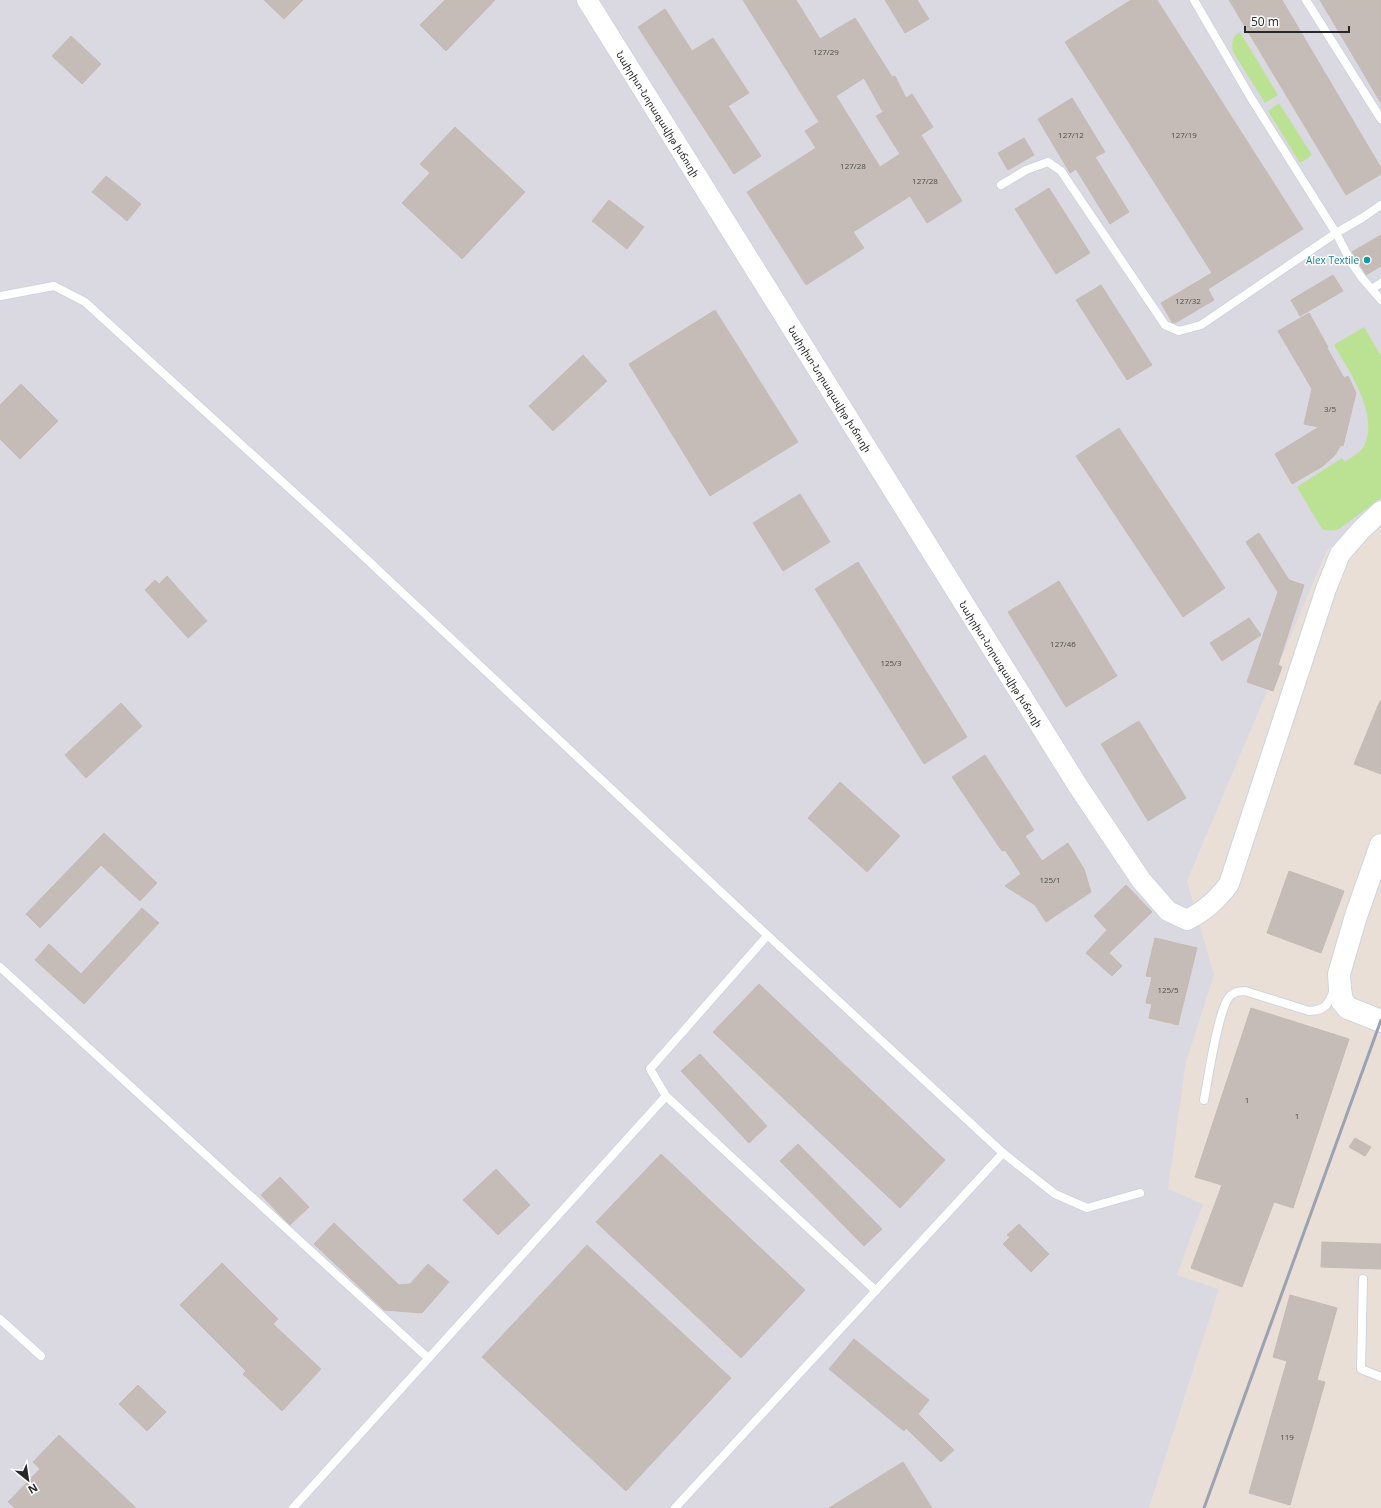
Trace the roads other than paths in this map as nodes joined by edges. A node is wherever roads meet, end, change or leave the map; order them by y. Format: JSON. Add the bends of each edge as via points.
{"nodes":[{"id":1,"x":587,"y":0,"type":"edge"},
{"id":2,"x":1194,"y":0,"type":"edge"},
{"id":3,"x":1306,"y":0,"type":"edge"},
{"id":4,"x":1381,"y":119,"type":"edge"},
{"id":5,"x":1001,"y":185,"type":"dead end"},
{"id":6,"x":1381,"y":205,"type":"edge"},
{"id":7,"x":1336,"y":233,"type":"junction"},
{"id":8,"x":1381,"y":283,"type":"edge"},
{"id":9,"x":1372,"y":289,"type":"junction"},
{"id":10,"x":0,"y":296,"type":"edge"},
{"id":11,"x":1381,"y":300,"type":"edge"},
{"id":12,"x":1381,"y":512,"type":"edge"},
{"id":13,"x":1381,"y":845,"type":"edge"},
{"id":14,"x":768,"y":936,"type":"junction"},
{"id":15,"x":0,"y":967,"type":"edge"},
{"id":16,"x":1339,"y":974,"type":"junction"},
{"id":17,"x":1381,"y":1021,"type":"edge"},
{"id":18,"x":666,"y":1096,"type":"junction"},
{"id":19,"x":1204,"y":1100,"type":"dead end"},
{"id":20,"x":1003,"y":1153,"type":"junction"},
{"id":21,"x":1140,"y":1193,"type":"dead end"},
{"id":22,"x":1363,"y":1279,"type":"dead end"},
{"id":23,"x":876,"y":1291,"type":"junction"},
{"id":24,"x":0,"y":1319,"type":"edge"},
{"id":25,"x":41,"y":1356,"type":"dead end"},
{"id":26,"x":428,"y":1358,"type":"junction"},
{"id":27,"x":1381,"y":1377,"type":"edge"},
{"id":28,"x":293,"y":1508,"type":"edge"},
{"id":29,"x":675,"y":1508,"type":"edge"}],
"edges":[{"from":1,"to":12,"type":"street","name":"Նաիրիտ-Նորագավիթ խճուղի","via":[[1078,786],[1141,880],[1168,911],[1187,920],[1201,913],[1229,884],[1326,589],[1340,554]]},
{"from":2,"to":7,"type":"lane","via":[[1251,98]]},
{"from":3,"to":4,"type":"lane"},
{"from":5,"to":7,"type":"lane","via":[[1026,170],[1048,162],[1061,171],[1165,325],[1179,331],[1201,325]]},
{"from":6,"to":7,"type":"lane"},
{"from":7,"to":9,"type":"lane","via":[[1351,262]]},
{"from":8,"to":9,"type":"lane"},
{"from":9,"to":11,"type":"lane"},
{"from":10,"to":14,"type":"lane","via":[[54,286],[85,302],[344,538]]},
{"from":13,"to":16,"type":"main road"},
{"from":14,"to":18,"type":"lane","via":[[650,1069]]},
{"from":14,"to":20,"type":"lane"},
{"from":15,"to":26,"type":"lane"},
{"from":16,"to":17,"type":"main road","via":[[1342,1001],[1348,1008]]},
{"from":16,"to":19,"type":"lane","via":[[1329,1001],[1319,1011],[1309,1011],[1245,991],[1238,991],[1230,996],[1225,1004],[1215,1038]]},
{"from":18,"to":23,"type":"lane"},
{"from":18,"to":26,"type":"lane"},
{"from":20,"to":21,"type":"lane","via":[[1055,1194],[1087,1208]]},
{"from":20,"to":23,"type":"lane"},
{"from":22,"to":27,"type":"lane","via":[[1361,1368]]},
{"from":23,"to":29,"type":"lane"},
{"from":24,"to":25,"type":"lane"},
{"from":26,"to":28,"type":"lane"}]}
